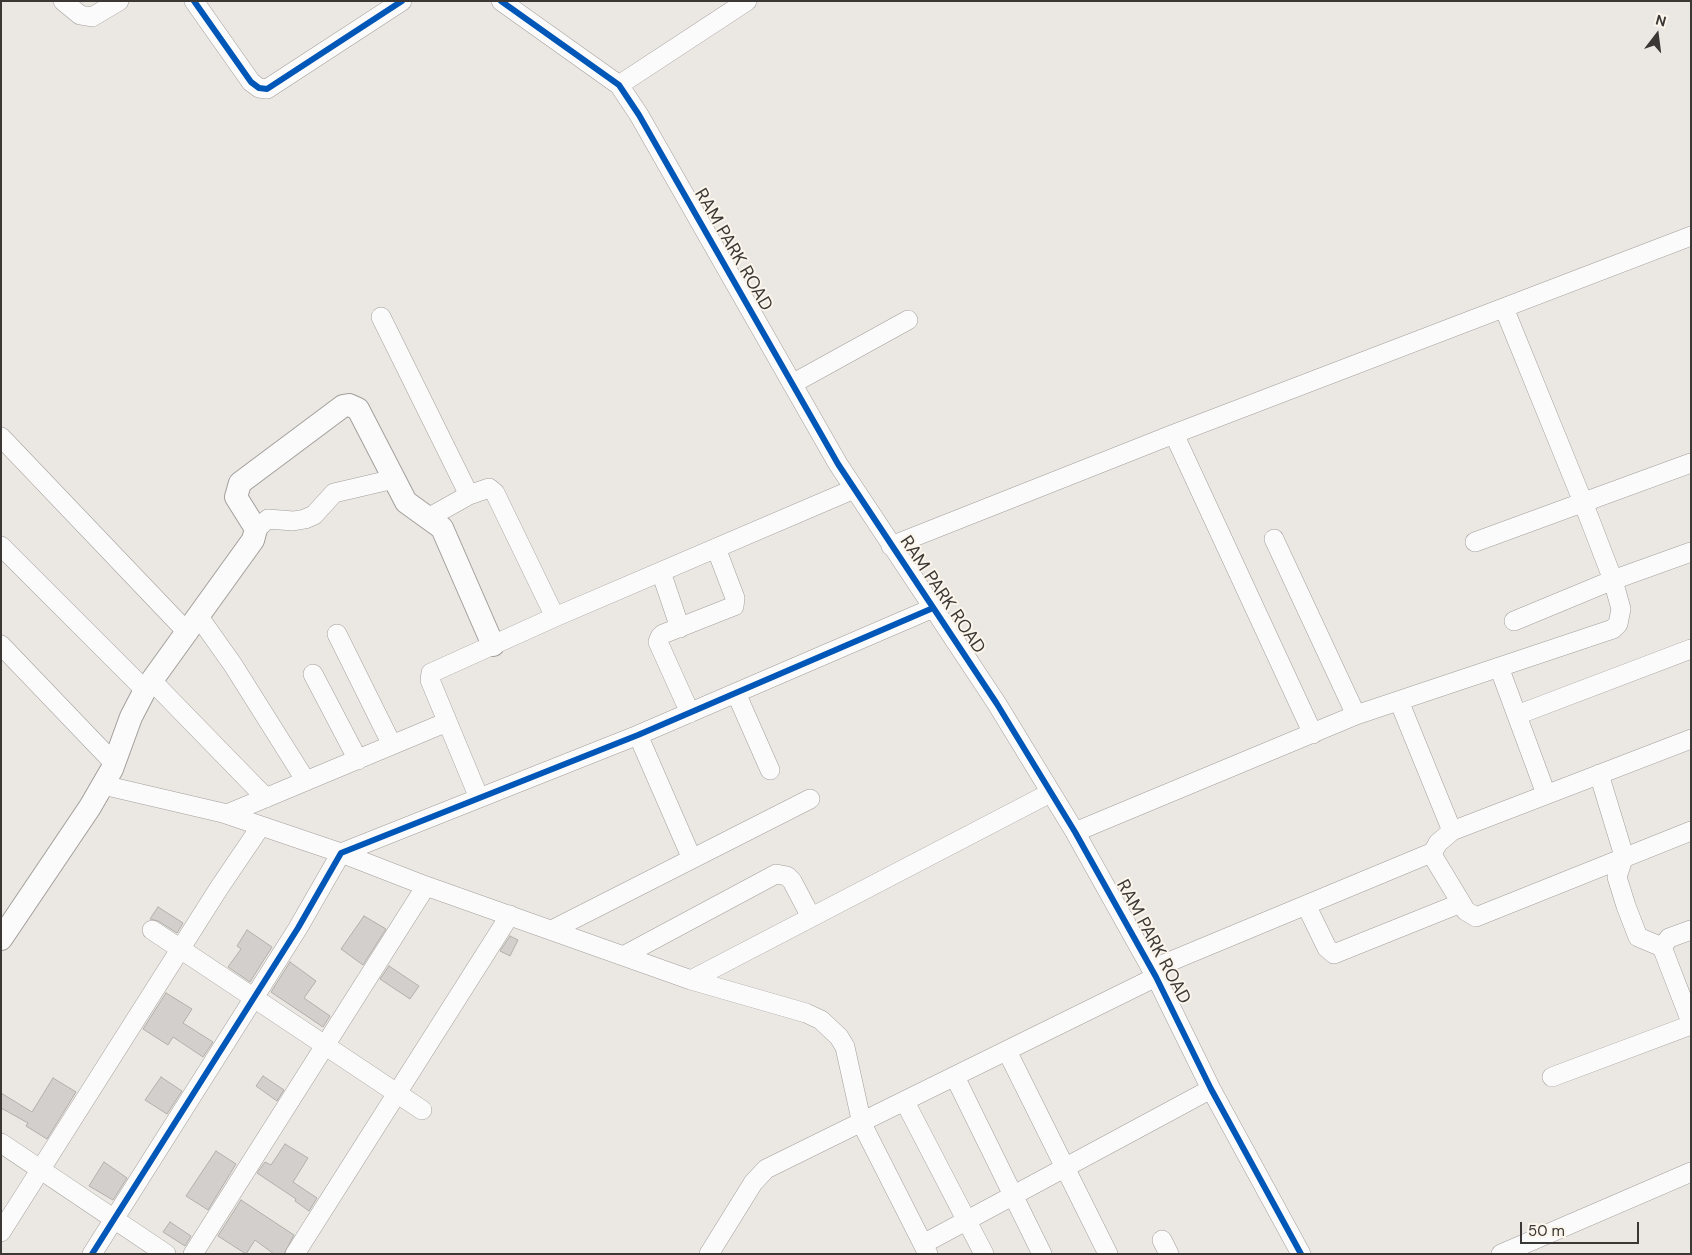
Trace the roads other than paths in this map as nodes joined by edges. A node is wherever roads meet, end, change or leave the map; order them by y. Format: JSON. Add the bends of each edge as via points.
{"nodes":[{"id":1,"x":63,"y":1,"type":"edge"},
{"id":2,"x":119,"y":1,"type":"edge"},
{"id":3,"x":194,"y":1,"type":"edge"},
{"id":4,"x":402,"y":1,"type":"edge"},
{"id":5,"x":501,"y":1,"type":"edge"},
{"id":6,"x":747,"y":1,"type":"edge"},
{"id":7,"x":619,"y":85,"type":"junction"},
{"id":8,"x":1691,"y":236,"type":"edge"},
{"id":9,"x":1504,"y":308,"type":"junction"},
{"id":10,"x":381,"y":317,"type":"dead end"},
{"id":11,"x":908,"y":320,"type":"dead end"},
{"id":12,"x":792,"y":384,"type":"junction"},
{"id":13,"x":1174,"y":434,"type":"junction"},
{"id":14,"x":1,"y":438,"type":"edge"},
{"id":15,"x":1691,"y":463,"type":"edge"},
{"id":16,"x":394,"y":479,"type":"junction"},
{"id":17,"x":854,"y":489,"type":"junction"},
{"id":18,"x":469,"y":495,"type":"junction"},
{"id":19,"x":1584,"y":502,"type":"junction"},
{"id":20,"x":428,"y":518,"type":"junction"},
{"id":21,"x":256,"y":529,"type":"junction"},
{"id":22,"x":1274,"y":539,"type":"dead end"},
{"id":23,"x":1475,"y":542,"type":"dead end"},
{"id":24,"x":1,"y":546,"type":"edge"},
{"id":25,"x":891,"y":546,"type":"junction"},
{"id":26,"x":716,"y":548,"type":"junction"},
{"id":27,"x":1691,"y":552,"type":"edge"},
{"id":28,"x":661,"y":572,"type":"junction"},
{"id":29,"x":1613,"y":580,"type":"junction"},
{"id":30,"x":933,"y":608,"type":"junction"},
{"id":31,"x":555,"y":617,"type":"junction"},
{"id":32,"x":1514,"y":621,"type":"dead end"},
{"id":33,"x":193,"y":625,"type":"junction"},
{"id":34,"x":680,"y":628,"type":"junction"},
{"id":35,"x":337,"y":634,"type":"dead end"},
{"id":36,"x":493,"y":645,"type":"junction"},
{"id":37,"x":1,"y":646,"type":"edge"},
{"id":38,"x":1691,"y":649,"type":"edge"},
{"id":39,"x":1499,"y":667,"type":"junction"},
{"id":40,"x":313,"y":674,"type":"dead end"},
{"id":41,"x":149,"y":685,"type":"junction"},
{"id":42,"x":736,"y":693,"type":"junction"},
{"id":43,"x":1399,"y":701,"type":"junction"},
{"id":44,"x":690,"y":713,"type":"junction"},
{"id":45,"x":1356,"y":715,"type":"junction"},
{"id":46,"x":1517,"y":715,"type":"junction"},
{"id":47,"x":447,"y":722,"type":"junction"},
{"id":48,"x":1313,"y":734,"type":"junction"},
{"id":49,"x":638,"y":735,"type":"junction"},
{"id":50,"x":1691,"y":740,"type":"edge"},
{"id":51,"x":392,"y":745,"type":"junction"},
{"id":52,"x":358,"y":760,"type":"junction"},
{"id":53,"x":114,"y":763,"type":"junction"},
{"id":54,"x":770,"y":770,"type":"dead end"},
{"id":55,"x":1599,"y":774,"type":"junction"},
{"id":56,"x":306,"y":781,"type":"junction"},
{"id":57,"x":103,"y":785,"type":"junction"},
{"id":58,"x":1050,"y":792,"type":"junction"},
{"id":59,"x":1546,"y":794,"type":"junction"},
{"id":60,"x":266,"y":798,"type":"junction"},
{"id":61,"x":479,"y":798,"type":"junction"},
{"id":62,"x":810,"y":799,"type":"dead end"},
{"id":63,"x":227,"y":814,"type":"junction"},
{"id":64,"x":261,"y":826,"type":"junction"},
{"id":65,"x":1452,"y":831,"type":"junction"},
{"id":66,"x":1691,"y":831,"type":"edge"},
{"id":67,"x":1075,"y":832,"type":"junction"},
{"id":68,"x":341,"y":853,"type":"junction"},
{"id":69,"x":1432,"y":854,"type":"junction"},
{"id":70,"x":1624,"y":856,"type":"junction"},
{"id":71,"x":692,"y":859,"type":"junction"},
{"id":72,"x":426,"y":886,"type":"junction"},
{"id":73,"x":1461,"y":903,"type":"junction"},
{"id":74,"x":1306,"y":905,"type":"junction"},
{"id":75,"x":510,"y":915,"type":"junction"},
{"id":76,"x":811,"y":917,"type":"junction"},
{"id":77,"x":152,"y":930,"type":"dead end"},
{"id":78,"x":552,"y":930,"type":"junction"},
{"id":79,"x":1691,"y":930,"type":"edge"},
{"id":80,"x":1,"y":939,"type":"edge"},
{"id":81,"x":1662,"y":947,"type":"junction"},
{"id":82,"x":182,"y":949,"type":"junction"},
{"id":83,"x":623,"y":956,"type":"junction"},
{"id":84,"x":1154,"y":973,"type":"junction"},
{"id":85,"x":690,"y":980,"type":"junction"},
{"id":86,"x":254,"y":998,"type":"junction"},
{"id":87,"x":1691,"y":1023,"type":"edge"},
{"id":88,"x":326,"y":1046,"type":"junction"},
{"id":89,"x":1007,"y":1051,"type":"junction"},
{"id":90,"x":1552,"y":1077,"type":"dead end"},
{"id":91,"x":955,"y":1078,"type":"junction"},
{"id":92,"x":1211,"y":1089,"type":"junction"},
{"id":93,"x":397,"y":1093,"type":"junction"},
{"id":94,"x":905,"y":1102,"type":"junction"},
{"id":95,"x":422,"y":1110,"type":"dead end"},
{"id":96,"x":862,"y":1124,"type":"junction"},
{"id":97,"x":1,"y":1143,"type":"edge"},
{"id":98,"x":41,"y":1169,"type":"junction"},
{"id":99,"x":1066,"y":1169,"type":"junction"},
{"id":100,"x":1691,"y":1172,"type":"edge"},
{"id":101,"x":1014,"y":1197,"type":"junction"},
{"id":102,"x":115,"y":1219,"type":"junction"},
{"id":103,"x":967,"y":1221,"type":"junction"},
{"id":104,"x":1,"y":1232,"type":"edge"},
{"id":105,"x":926,"y":1249,"type":"edge"},
{"id":106,"x":92,"y":1254,"type":"edge"},
{"id":107,"x":166,"y":1254,"type":"edge"},
{"id":108,"x":193,"y":1254,"type":"edge"},
{"id":109,"x":295,"y":1254,"type":"edge"},
{"id":110,"x":708,"y":1254,"type":"edge"},
{"id":111,"x":984,"y":1254,"type":"edge"},
{"id":112,"x":1042,"y":1254,"type":"edge"},
{"id":113,"x":1108,"y":1254,"type":"edge"},
{"id":114,"x":1300,"y":1254,"type":"edge"},
{"id":115,"x":1501,"y":1254,"type":"edge"}],
"edges":[{"from":1,"to":2,"type":"street","via":[[80,15],[92,17]]},
{"from":3,"to":4,"type":"street","via":[[252,82],[267,89]]},
{"from":5,"to":7,"type":"street","name":"RAM PARK ROAD"},
{"from":6,"to":7,"type":"street"},
{"from":7,"to":12,"type":"street","name":"RAM PARK ROAD","via":[[639,114]]},
{"from":8,"to":9,"type":"street"},
{"from":9,"to":13,"type":"street"},
{"from":9,"to":19,"type":"street"},
{"from":10,"to":18,"type":"street"},
{"from":11,"to":12,"type":"street"},
{"from":12,"to":17,"type":"street","name":"RAM PARK ROAD"},
{"from":13,"to":25,"type":"street"},
{"from":13,"to":48,"type":"street"},
{"from":14,"to":33,"type":"street"},
{"from":15,"to":19,"type":"street"},
{"from":16,"to":20,"type":"street","via":[[406,502]]},
{"from":16,"to":21,"type":"street","via":[[334,493],[314,515],[305,519],[268,519]]},
{"from":16,"to":21,"type":"street","via":[[358,409],[343,406],[240,483],[236,498]]},
{"from":17,"to":25,"type":"street","name":"RAM PARK ROAD"},
{"from":17,"to":26,"type":"street"},
{"from":18,"to":20,"type":"street"},
{"from":18,"to":31,"type":"street","via":[[489,488],[495,493]]},
{"from":19,"to":23,"type":"street"},
{"from":19,"to":29,"type":"street"},
{"from":20,"to":36,"type":"street","via":[[442,528]]},
{"from":21,"to":33,"type":"street","via":[[253,540]]},
{"from":22,"to":45,"type":"street"},
{"from":24,"to":41,"type":"street"},
{"from":25,"to":30,"type":"street","name":"RAM PARK ROAD"},
{"from":26,"to":28,"type":"street"},
{"from":26,"to":34,"type":"street","via":[[735,602],[730,608]]},
{"from":27,"to":29,"type":"street"},
{"from":28,"to":31,"type":"street"},
{"from":28,"to":34,"type":"street"},
{"from":29,"to":32,"type":"street"},
{"from":29,"to":39,"type":"street","via":[[1621,617],[1613,629]]},
{"from":30,"to":42,"type":"street"},
{"from":30,"to":58,"type":"street","name":"RAM PARK ROAD"},
{"from":31,"to":36,"type":"street"},
{"from":33,"to":41,"type":"street"},
{"from":33,"to":56,"type":"street","via":[[233,665]]},
{"from":34,"to":44,"type":"street","via":[[664,634],[658,642]]},
{"from":35,"to":51,"type":"street"},
{"from":36,"to":47,"type":"street","via":[[431,673],[430,680]]},
{"from":37,"to":53,"type":"street"},
{"from":38,"to":46,"type":"street"},
{"from":39,"to":43,"type":"street"},
{"from":39,"to":46,"type":"street"},
{"from":40,"to":52,"type":"street"},
{"from":41,"to":53,"type":"street","via":[[131,717]]},
{"from":41,"to":60,"type":"street"},
{"from":42,"to":44,"type":"street"},
{"from":42,"to":54,"type":"street"},
{"from":43,"to":45,"type":"street"},
{"from":43,"to":65,"type":"street"},
{"from":44,"to":49,"type":"street"},
{"from":45,"to":48,"type":"street"},
{"from":46,"to":59,"type":"street"},
{"from":47,"to":51,"type":"street"},
{"from":47,"to":61,"type":"street"},
{"from":48,"to":67,"type":"street"},
{"from":49,"to":61,"type":"street"},
{"from":49,"to":71,"type":"street"},
{"from":50,"to":55,"type":"street"},
{"from":51,"to":52,"type":"street"},
{"from":52,"to":56,"type":"street"},
{"from":53,"to":57,"type":"street"},
{"from":55,"to":59,"type":"street"},
{"from":55,"to":70,"type":"street"},
{"from":56,"to":60,"type":"street"},
{"from":57,"to":63,"type":"street"},
{"from":57,"to":80,"type":"street"},
{"from":58,"to":67,"type":"street","name":"RAM PARK ROAD"},
{"from":58,"to":76,"type":"street"},
{"from":59,"to":65,"type":"street"},
{"from":60,"to":63,"type":"street"},
{"from":61,"to":68,"type":"street"},
{"from":62,"to":71,"type":"street"},
{"from":63,"to":64,"type":"street"},
{"from":64,"to":68,"type":"street"},
{"from":64,"to":82,"type":"street"},
{"from":65,"to":69,"type":"street","via":[[1438,843]]},
{"from":66,"to":70,"type":"street"},
{"from":67,"to":84,"type":"street","name":"RAM PARK ROAD"},
{"from":68,"to":72,"type":"street"},
{"from":68,"to":86,"type":"street"},
{"from":69,"to":73,"type":"street"},
{"from":69,"to":74,"type":"street"},
{"from":70,"to":73,"type":"street","via":[[1483,915],[1470,915]]},
{"from":70,"to":81,"type":"street","via":[[1617,877],[1638,937]]},
{"from":71,"to":78,"type":"street"},
{"from":72,"to":75,"type":"street"},
{"from":72,"to":88,"type":"street"},
{"from":73,"to":74,"type":"street","via":[[1334,954],[1327,948]]},
{"from":74,"to":84,"type":"street"},
{"from":75,"to":78,"type":"street"},
{"from":75,"to":93,"type":"street"},
{"from":76,"to":83,"type":"street","via":[[792,881],[787,876],[776,874]]},
{"from":76,"to":85,"type":"street"},
{"from":77,"to":82,"type":"street"},
{"from":78,"to":83,"type":"street"},
{"from":79,"to":81,"type":"street","via":[[1669,938]]},
{"from":81,"to":87,"type":"street"},
{"from":82,"to":86,"type":"street"},
{"from":82,"to":98,"type":"street"},
{"from":83,"to":85,"type":"street"},
{"from":84,"to":89,"type":"street"},
{"from":84,"to":92,"type":"street","name":"RAM PARK ROAD"},
{"from":85,"to":96,"type":"street","via":[[806,1013],[830,1027],[845,1047]]},
{"from":86,"to":88,"type":"street"},
{"from":86,"to":102,"type":"street"},
{"from":87,"to":90,"type":"street"},
{"from":88,"to":93,"type":"street"},
{"from":88,"to":108,"type":"street"},
{"from":89,"to":91,"type":"street"},
{"from":89,"to":99,"type":"street"},
{"from":91,"to":94,"type":"street"},
{"from":91,"to":101,"type":"street"},
{"from":92,"to":99,"type":"street"},
{"from":92,"to":114,"type":"street","name":"RAM PARK ROAD"},
{"from":93,"to":95,"type":"street"},
{"from":93,"to":109,"type":"street"},
{"from":94,"to":96,"type":"street"},
{"from":94,"to":103,"type":"street"},
{"from":96,"to":105,"type":"street"},
{"from":96,"to":110,"type":"street","via":[[766,1169],[752,1183]]},
{"from":97,"to":98,"type":"street"},
{"from":98,"to":102,"type":"street"},
{"from":98,"to":104,"type":"street"},
{"from":99,"to":101,"type":"street"},
{"from":99,"to":113,"type":"street"},
{"from":100,"to":115,"type":"street"},
{"from":101,"to":103,"type":"street"},
{"from":101,"to":112,"type":"street"},
{"from":102,"to":106,"type":"street"},
{"from":102,"to":107,"type":"street"},
{"from":103,"to":105,"type":"street"},
{"from":103,"to":111,"type":"street"}]}
